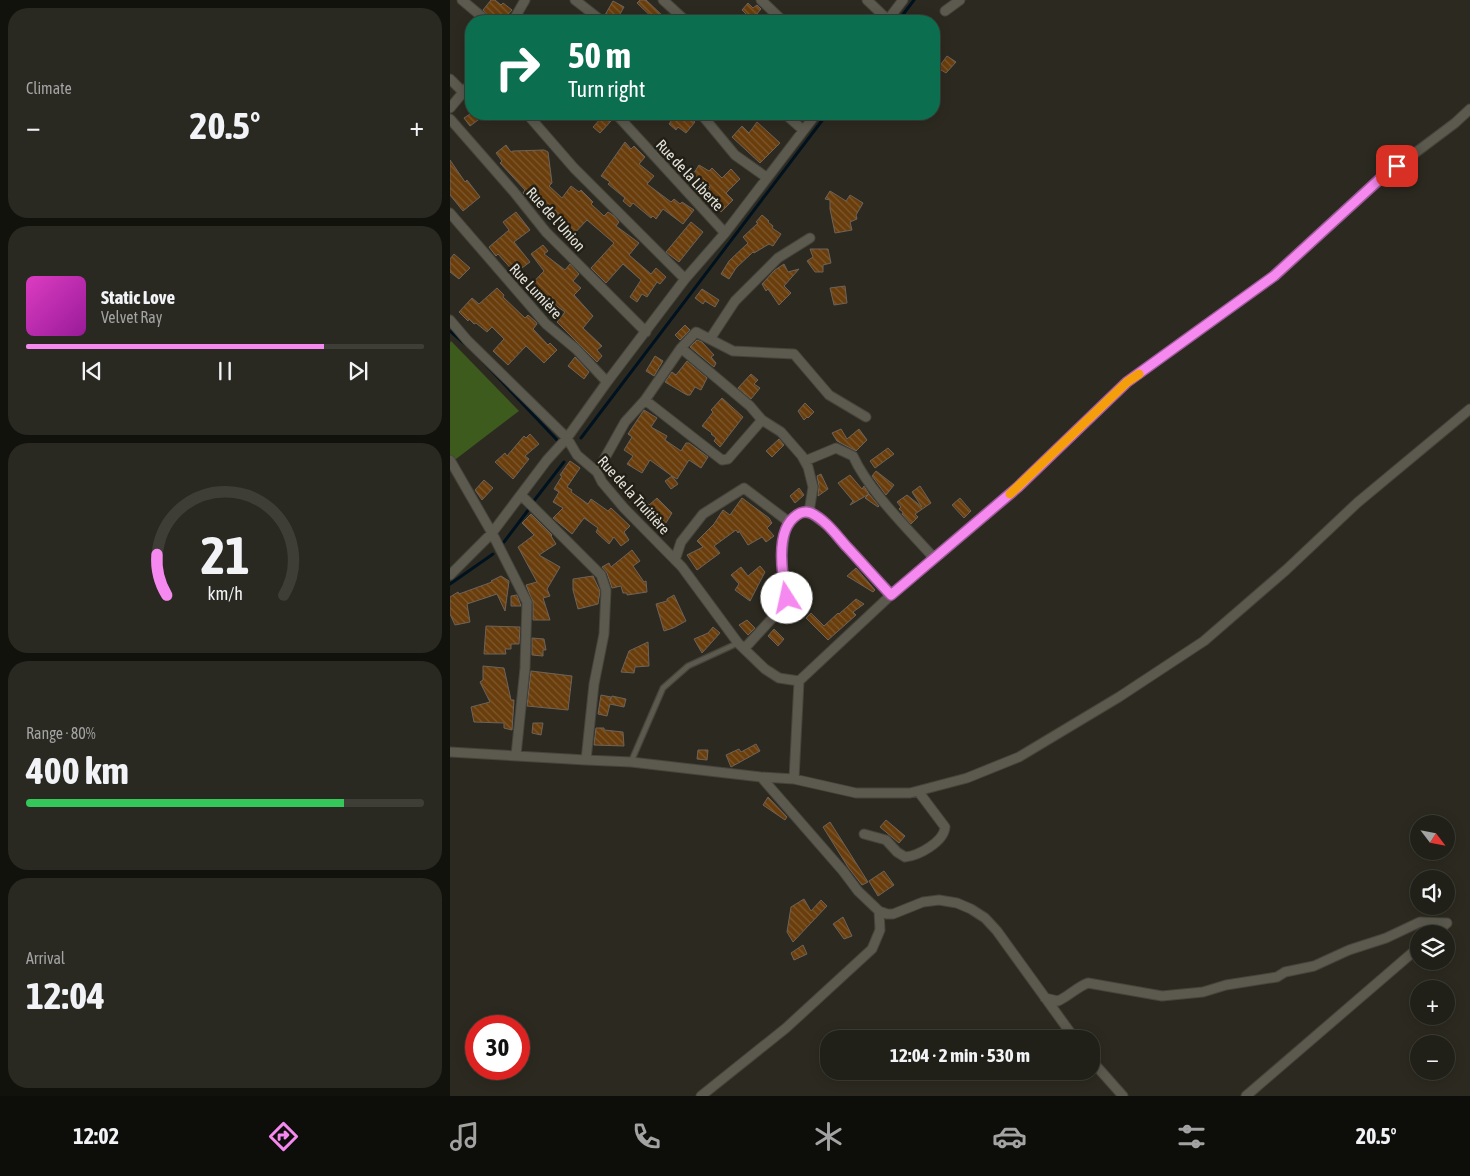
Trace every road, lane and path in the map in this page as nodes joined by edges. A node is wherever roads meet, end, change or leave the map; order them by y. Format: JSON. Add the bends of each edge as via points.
{"nodes":[{"id":1,"x":462,"y":0,"type":"edge"},
{"id":2,"x":525,"y":0,"type":"edge"},
{"id":3,"x":575,"y":0,"type":"edge"},
{"id":4,"x":663,"y":0,"type":"edge"},
{"id":5,"x":761,"y":0,"type":"edge"},
{"id":6,"x":867,"y":0,"type":"edge"},
{"id":7,"x":903,"y":0,"type":"edge"},
{"id":8,"x":960,"y":0,"type":"edge"},
{"id":9,"x":945,"y":11,"type":"dead end"},
{"id":10,"x":480,"y":15,"type":"edge"},
{"id":11,"x":516,"y":15,"type":"edge"},
{"id":12,"x":594,"y":15,"type":"edge"},
{"id":13,"x":679,"y":15,"type":"edge"},
{"id":14,"x":777,"y":15,"type":"edge"},
{"id":15,"x":881,"y":15,"type":"edge"},
{"id":16,"x":892,"y":15,"type":"edge"},
{"id":17,"x":450,"y":79,"type":"edge"},
{"id":18,"x":465,"y":90,"type":"edge"},
{"id":19,"x":463,"y":92,"type":"junction"},
{"id":20,"x":450,"y":108,"type":"edge"},
{"id":21,"x":1470,"y":109,"type":"edge"},
{"id":22,"x":450,"y":119,"type":"edge"},
{"id":23,"x":532,"y":120,"type":"edge"},
{"id":24,"x":621,"y":120,"type":"edge"},
{"id":25,"x":706,"y":120,"type":"edge"},
{"id":26,"x":792,"y":120,"type":"edge"},
{"id":27,"x":811,"y":120,"type":"edge"},
{"id":28,"x":803,"y":130,"type":"junction"},
{"id":29,"x":766,"y":177,"type":"junction"},
{"id":30,"x":450,"y":213,"type":"edge"},
{"id":31,"x":725,"y":233,"type":"junction"},
{"id":32,"x":810,"y":238,"type":"dead end"},
{"id":33,"x":685,"y":279,"type":"junction"},
{"id":34,"x":450,"y":320,"type":"edge"},
{"id":35,"x":646,"y":332,"type":"junction"},
{"id":36,"x":710,"y":340,"type":"junction"},
{"id":37,"x":681,"y":348,"type":"junction"},
{"id":38,"x":607,"y":382,"type":"junction"},
{"id":39,"x":646,"y":400,"type":"junction"},
{"id":40,"x":1470,"y":409,"type":"edge"},
{"id":41,"x":866,"y":417,"type":"dead end"},
{"id":42,"x":762,"y":420,"type":"junction"},
{"id":43,"x":567,"y":438,"type":"junction"},
{"id":44,"x":450,"y":460,"type":"edge"},
{"id":45,"x":805,"y":461,"type":"junction"},
{"id":46,"x":597,"y":472,"type":"junction"},
{"id":47,"x":522,"y":496,"type":"junction"},
{"id":48,"x":809,"y":512,"type":"junction"},
{"id":49,"x":789,"y":522,"type":"junction"},
{"id":50,"x":492,"y":534,"type":"junction"},
{"id":51,"x":934,"y":558,"type":"junction"},
{"id":52,"x":675,"y":560,"type":"junction"},
{"id":53,"x":450,"y":575,"type":"edge"},
{"id":54,"x":891,"y":595,"type":"junction"},
{"id":55,"x":741,"y":646,"type":"junction"},
{"id":56,"x":799,"y":681,"type":"junction"},
{"id":57,"x":450,"y":752,"type":"edge"},
{"id":58,"x":516,"y":755,"type":"junction"},
{"id":59,"x":586,"y":760,"type":"junction"},
{"id":60,"x":631,"y":762,"type":"junction"},
{"id":61,"x":761,"y":777,"type":"junction"},
{"id":62,"x":794,"y":779,"type":"junction"},
{"id":63,"x":918,"y":791,"type":"junction"},
{"id":64,"x":864,"y":834,"type":"dead end"},
{"id":65,"x":878,"y":911,"type":"junction"},
{"id":66,"x":1414,"y":925,"type":"edge"},
{"id":67,"x":1445,"y":925,"type":"edge"},
{"id":68,"x":1410,"y":927,"type":"edge"},
{"id":69,"x":1410,"y":955,"type":"edge"},
{"id":70,"x":1045,"y":998,"type":"junction"},
{"id":71,"x":1069,"y":1030,"type":"edge"},
{"id":72,"x":1100,"y":1070,"type":"edge"},
{"id":73,"x":701,"y":1096,"type":"edge"},
{"id":74,"x":1123,"y":1096,"type":"edge"},
{"id":75,"x":1246,"y":1096,"type":"edge"}],
"edges":[{"from":1,"to":10,"type":"street"},
{"from":2,"to":11,"type":"street"},
{"from":3,"to":12,"type":"street"},
{"from":4,"to":13,"type":"street"},
{"from":5,"to":14,"type":"street"},
{"from":6,"to":15,"type":"street"},
{"from":7,"to":16,"type":"street"},
{"from":8,"to":9,"type":"street"},
{"from":17,"to":19,"type":"street"},
{"from":18,"to":19,"type":"street"},
{"from":19,"to":20,"type":"street"},
{"from":21,"to":51,"type":"street","via":[[1382,177],[1274,276],[1127,382],[1018,487]]},
{"from":22,"to":35,"type":"street","name":"Rue de l'Union","via":[[546,232]]},
{"from":23,"to":33,"type":"street","via":[[574,168]]},
{"from":24,"to":31,"type":"street","name":"Rue de la Liberte"},
{"from":25,"to":29,"type":"street","via":[[735,155]]},
{"from":26,"to":28,"type":"street"},
{"from":27,"to":28,"type":"street"},
{"from":28,"to":29,"type":"street"},
{"from":29,"to":31,"type":"street"},
{"from":30,"to":38,"type":"street","name":"Rue Lumière","via":[[546,324],[576,349]]},
{"from":31,"to":33,"type":"street"},
{"from":32,"to":36,"type":"street","via":[[778,258],[735,301]]},
{"from":33,"to":35,"type":"street"},
{"from":34,"to":43,"type":"street","name":"Rue de la Truitière"},
{"from":35,"to":38,"type":"street"},
{"from":36,"to":37,"type":"street","via":[[696,332]]},
{"from":36,"to":41,"type":"street","via":[[733,350],[794,354],[829,395]]},
{"from":37,"to":39,"type":"street"},
{"from":37,"to":42,"type":"street"},
{"from":38,"to":43,"type":"street"},
{"from":39,"to":42,"type":"street","via":[[722,460],[728,459]]},
{"from":39,"to":46,"type":"street","via":[[625,422]]},
{"from":40,"to":63,"type":"street","via":[[1357,503],[1204,641],[1019,757],[967,778]]},
{"from":42,"to":45,"type":"street","via":[[781,432]]},
{"from":43,"to":46,"type":"street","name":"Rue de la Truitière","via":[[577,455]]},
{"from":43,"to":47,"type":"street"},
{"from":44,"to":50,"type":"street"},
{"from":45,"to":48,"type":"street","via":[[813,487]]},
{"from":45,"to":51,"type":"street","via":[[836,448],[853,456],[860,472]]},
{"from":46,"to":52,"type":"street","name":"Rue de la Truitière","via":[[624,508]]},
{"from":47,"to":50,"type":"street"},
{"from":47,"to":59,"type":"street","via":[[601,575],[606,590],[604,634],[594,684]]},
{"from":48,"to":49,"type":"street","via":[[802,512]]},
{"from":48,"to":54,"type":"street","via":[[828,526]]},
{"from":49,"to":52,"type":"street","via":[[744,488],[703,514],[681,542]]},
{"from":49,"to":55,"type":"street","via":[[784,531],[782,556],[787,602]]},
{"from":50,"to":53,"type":"street"},
{"from":50,"to":58,"type":"street","via":[[527,602],[525,668]]},
{"from":51,"to":54,"type":"street"},
{"from":52,"to":55,"type":"street","name":"Rue de la Truitière"},
{"from":54,"to":56,"type":"street"},
{"from":55,"to":56,"type":"street","name":"Rue de la Truitière","via":[[765,670],[779,678]]},
{"from":55,"to":60,"type":"lane","via":[[688,666],[663,688]]},
{"from":56,"to":62,"type":"street"},
{"from":57,"to":58,"type":"street"},
{"from":58,"to":59,"type":"street"},
{"from":59,"to":60,"type":"street"},
{"from":60,"to":61,"type":"street"},
{"from":61,"to":62,"type":"street"},
{"from":61,"to":65,"type":"street"},
{"from":62,"to":63,"type":"street","via":[[856,793]]},
{"from":63,"to":64,"type":"street","via":[[945,827],[936,842],[904,857],[886,840]]},
{"from":65,"to":70,"type":"street","via":[[893,914],[923,902],[939,900],[971,909],[997,931]]},
{"from":65,"to":73,"type":"street","via":[[880,930],[872,949],[786,1028]]},
{"from":66,"to":67,"type":"street","via":[[1420,922],[1447,923]]},
{"from":68,"to":70,"type":"street","via":[[1314,966],[1203,992],[1162,996],[1088,983],[1058,1002]]},
{"from":69,"to":75,"type":"street"},
{"from":70,"to":71,"type":"street"},
{"from":72,"to":74,"type":"street"}]}
